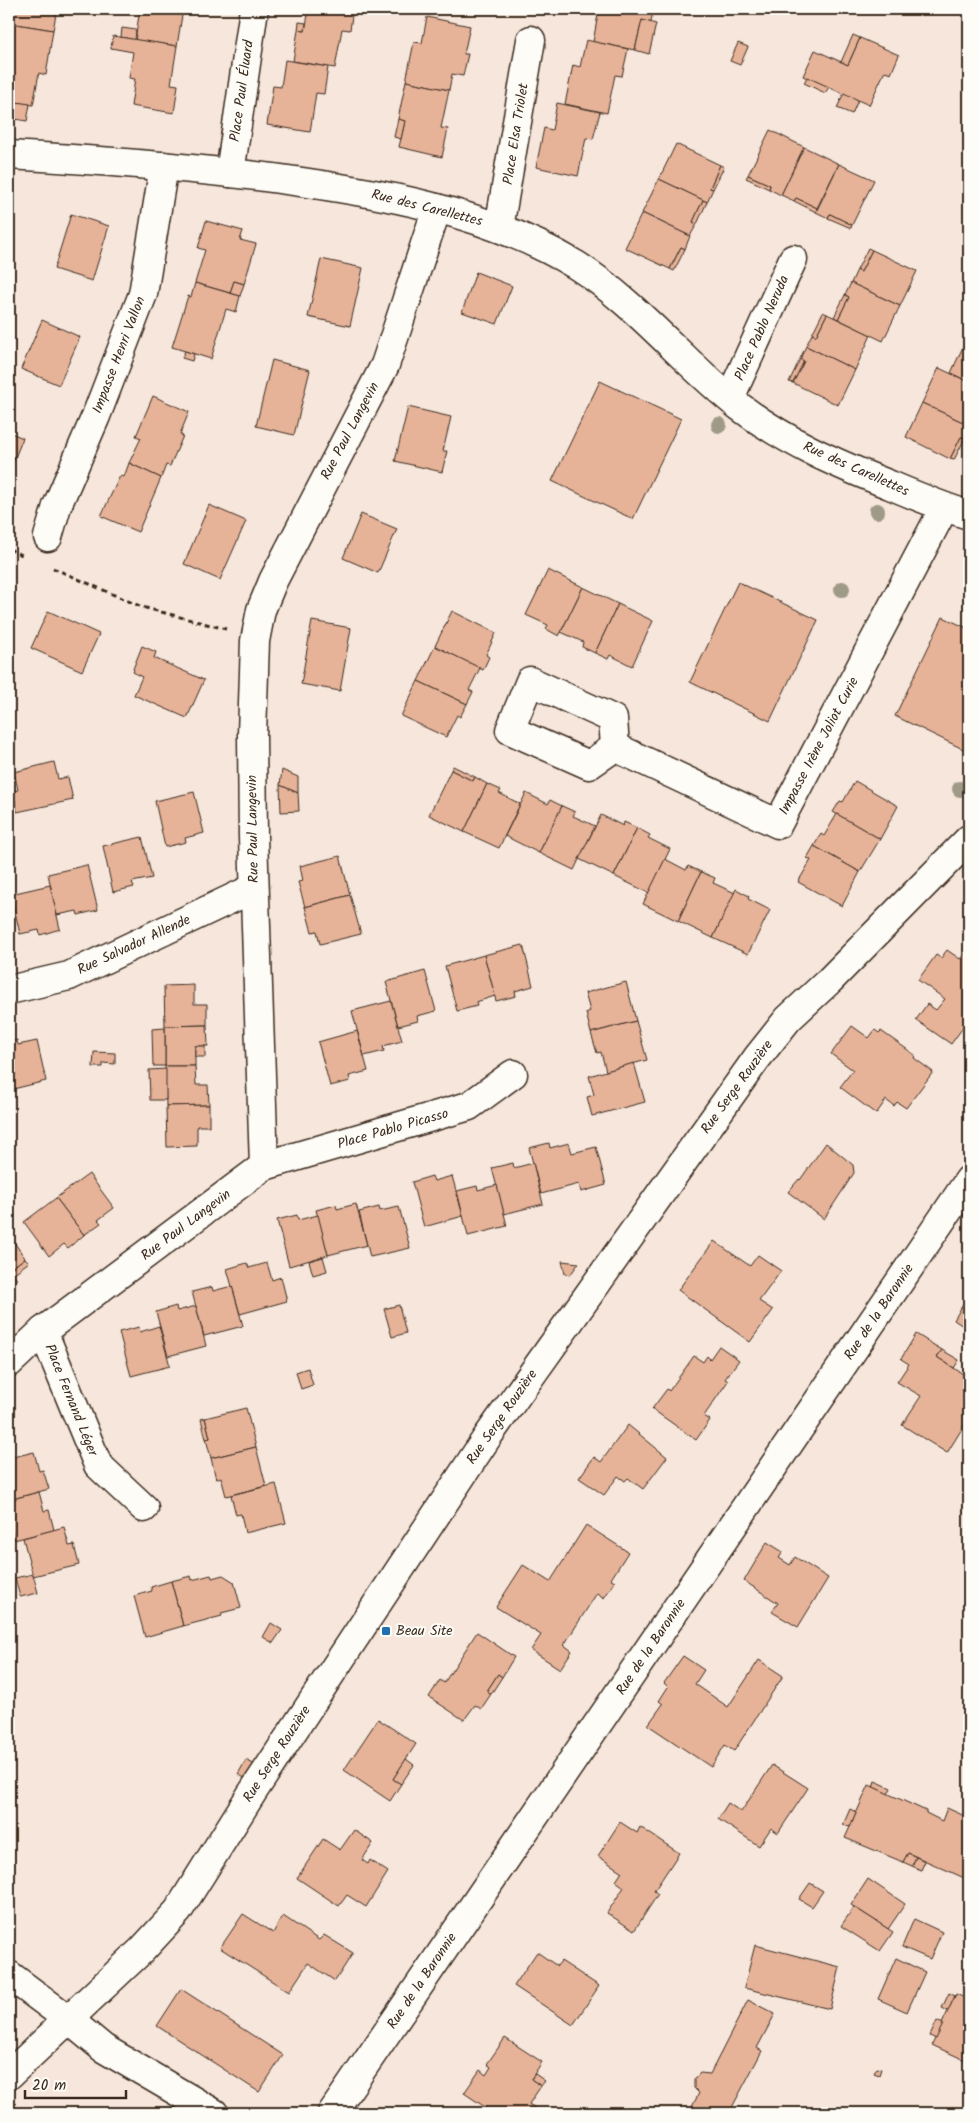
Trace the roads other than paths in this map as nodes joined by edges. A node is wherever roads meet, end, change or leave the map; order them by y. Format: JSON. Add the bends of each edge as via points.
{"nodes":[{"id":1,"x":254,"y":9,"type":"edge"},
{"id":2,"x":531,"y":40,"type":"dead end"},
{"id":3,"x":9,"y":155,"type":"edge"},
{"id":4,"x":164,"y":166,"type":"junction"},
{"id":5,"x":230,"y":173,"type":"junction"},
{"id":6,"x":437,"y":208,"type":"junction"},
{"id":7,"x":499,"y":228,"type":"junction"},
{"id":8,"x":794,"y":259,"type":"dead end"},
{"id":9,"x":730,"y":398,"type":"junction"},
{"id":10,"x":957,"y":511,"type":"edge"},
{"id":11,"x":48,"y":538,"type":"dead end"},
{"id":12,"x":615,"y":746,"type":"dead end"},
{"id":13,"x":967,"y":844,"type":"edge"},
{"id":14,"x":254,"y":888,"type":"junction"},
{"id":15,"x":9,"y":990,"type":"edge"},
{"id":16,"x":513,"y":1074,"type":"dead end"},
{"id":17,"x":264,"y":1166,"type":"junction"},
{"id":18,"x":969,"y":1180,"type":"edge"},
{"id":19,"x":43,"y":1331,"type":"junction"},
{"id":20,"x":9,"y":1363,"type":"edge"},
{"id":21,"x":144,"y":1508,"type":"dead end"},
{"id":22,"x":9,"y":1975,"type":"edge"},
{"id":23,"x":68,"y":2019,"type":"junction"},
{"id":24,"x":9,"y":2075,"type":"edge"},
{"id":25,"x":208,"y":2112,"type":"edge"},
{"id":26,"x":332,"y":2113,"type":"edge"}],
"edges":[{"from":1,"to":5,"type":"street","name":"Place Paul Éluard"},
{"from":2,"to":7,"type":"street","name":"Place Elsa Triolet"},
{"from":3,"to":4,"type":"street","name":"Rue des Carellettes"},
{"from":4,"to":5,"type":"street","name":"Rue des Carellettes"},
{"from":4,"to":11,"type":"street","name":"Impasse Henri Vallon","via":[[143,294],[57,506]]},
{"from":5,"to":6,"type":"street","name":"Rue des Carellettes","via":[[336,187]]},
{"from":6,"to":7,"type":"street","name":"Rue des Carellettes"},
{"from":6,"to":14,"type":"street","name":"Rue Paul Langevin","via":[[385,365],[260,610],[252,735]]},
{"from":7,"to":9,"type":"street","name":"Rue des Carellettes","via":[[576,265],[616,294]]},
{"from":8,"to":9,"type":"street","name":"Place Pablo Neruda"},
{"from":9,"to":10,"type":"street","name":"Rue des Carellettes","via":[[778,433],[826,459]]},
{"from":10,"to":12,"type":"street","name":"Impasse Irène Joliot Curie","via":[[778,824]]},
{"from":13,"to":23,"type":"street","name":"Rue Serge Rouzière","via":[[788,1019],[757,1058],[488,1436],[178,1910],[142,1950]]},
{"from":14,"to":15,"type":"street","name":"Rue Salvador Allende","via":[[69,976]]},
{"from":14,"to":17,"type":"street","name":"Rue Paul Langevin"},
{"from":16,"to":17,"type":"street","name":"Place Pablo Picasso","via":[[469,1106]]},
{"from":17,"to":19,"type":"street","name":"Rue Paul Langevin"},
{"from":18,"to":26,"type":"street","name":"Rue de la Baronnie"},
{"from":19,"to":20,"type":"street","name":"Rue Paul Langevin"},
{"from":19,"to":21,"type":"street","name":"Place Fernand Léger","via":[[98,1465]]},
{"from":22,"to":23,"type":"street"},
{"from":23,"to":24,"type":"street","name":"Rue Serge Rouzière"},
{"from":23,"to":25,"type":"street","via":[[103,2048]]}]}
